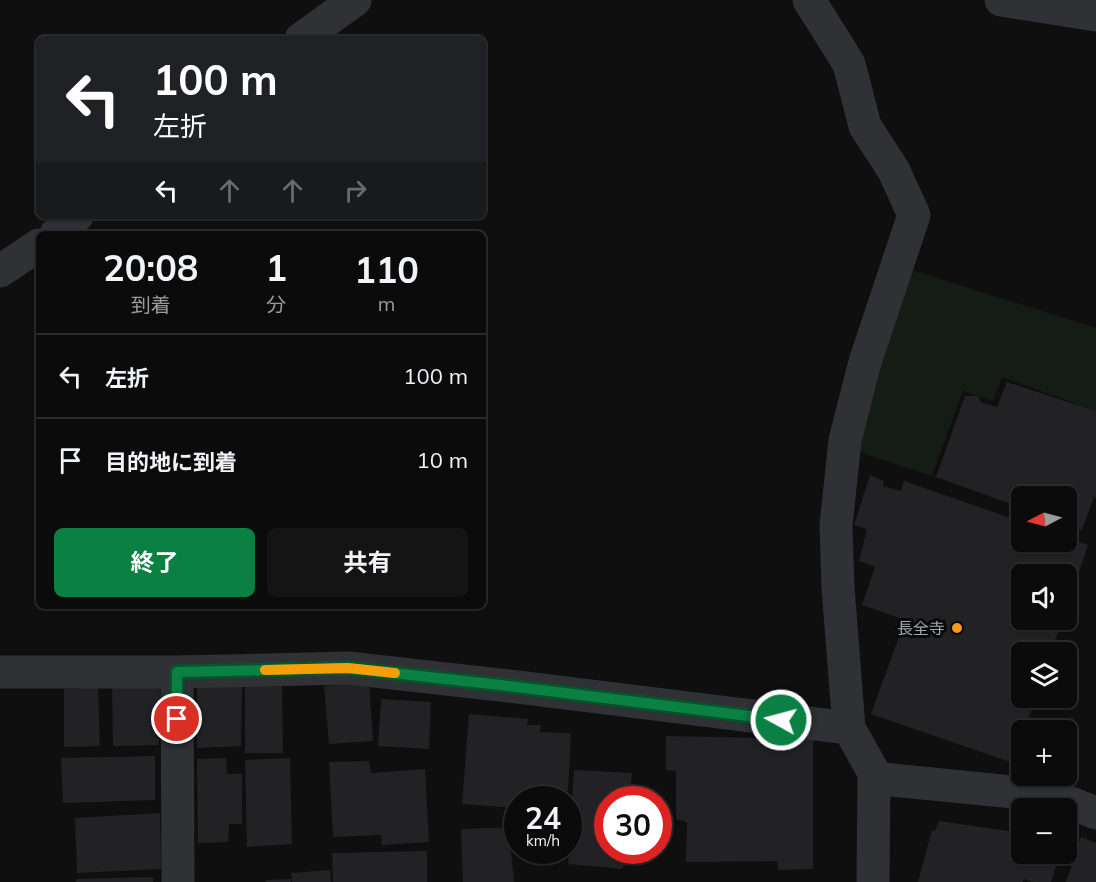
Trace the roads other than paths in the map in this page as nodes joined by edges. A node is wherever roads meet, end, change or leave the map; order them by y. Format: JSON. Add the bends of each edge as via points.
{"nodes":[{"id":1,"x":355,"y":0,"type":"edge"},
{"id":2,"x":809,"y":0,"type":"edge"},
{"id":3,"x":1001,"y":0,"type":"edge"},
{"id":4,"x":1096,"y":15,"type":"edge"},
{"id":5,"x":305,"y":36,"type":"edge"},
{"id":6,"x":74,"y":219,"type":"edge"},
{"id":7,"x":60,"y":231,"type":"edge"},
{"id":8,"x":36,"y":247,"type":"edge"},
{"id":9,"x":0,"y":271,"type":"edge"},
{"id":10,"x":0,"y":672,"type":"edge"},
{"id":11,"x":177,"y":672,"type":"junction"},
{"id":12,"x":849,"y":728,"type":"junction"},
{"id":13,"x":874,"y":773,"type":"junction"},
{"id":14,"x":1096,"y":813,"type":"edge"},
{"id":15,"x":178,"y":882,"type":"edge"},
{"id":16,"x":873,"y":882,"type":"edge"}],
"edges":[{"from":1,"to":5,"type":"street"},
{"from":2,"to":12,"type":"street","via":[[849,64],[865,126],[894,171],[914,215],[865,362],[845,440],[836,526]]},
{"from":3,"to":4,"type":"street"},
{"from":6,"to":7,"type":"street"},
{"from":8,"to":9,"type":"street"},
{"from":10,"to":11,"type":"street"},
{"from":11,"to":12,"type":"street","via":[[348,668]]},
{"from":11,"to":15,"type":"street"},
{"from":12,"to":13,"type":"street"},
{"from":13,"to":14,"type":"street","via":[[882,779],[1053,796]]},
{"from":13,"to":16,"type":"street"}]}
